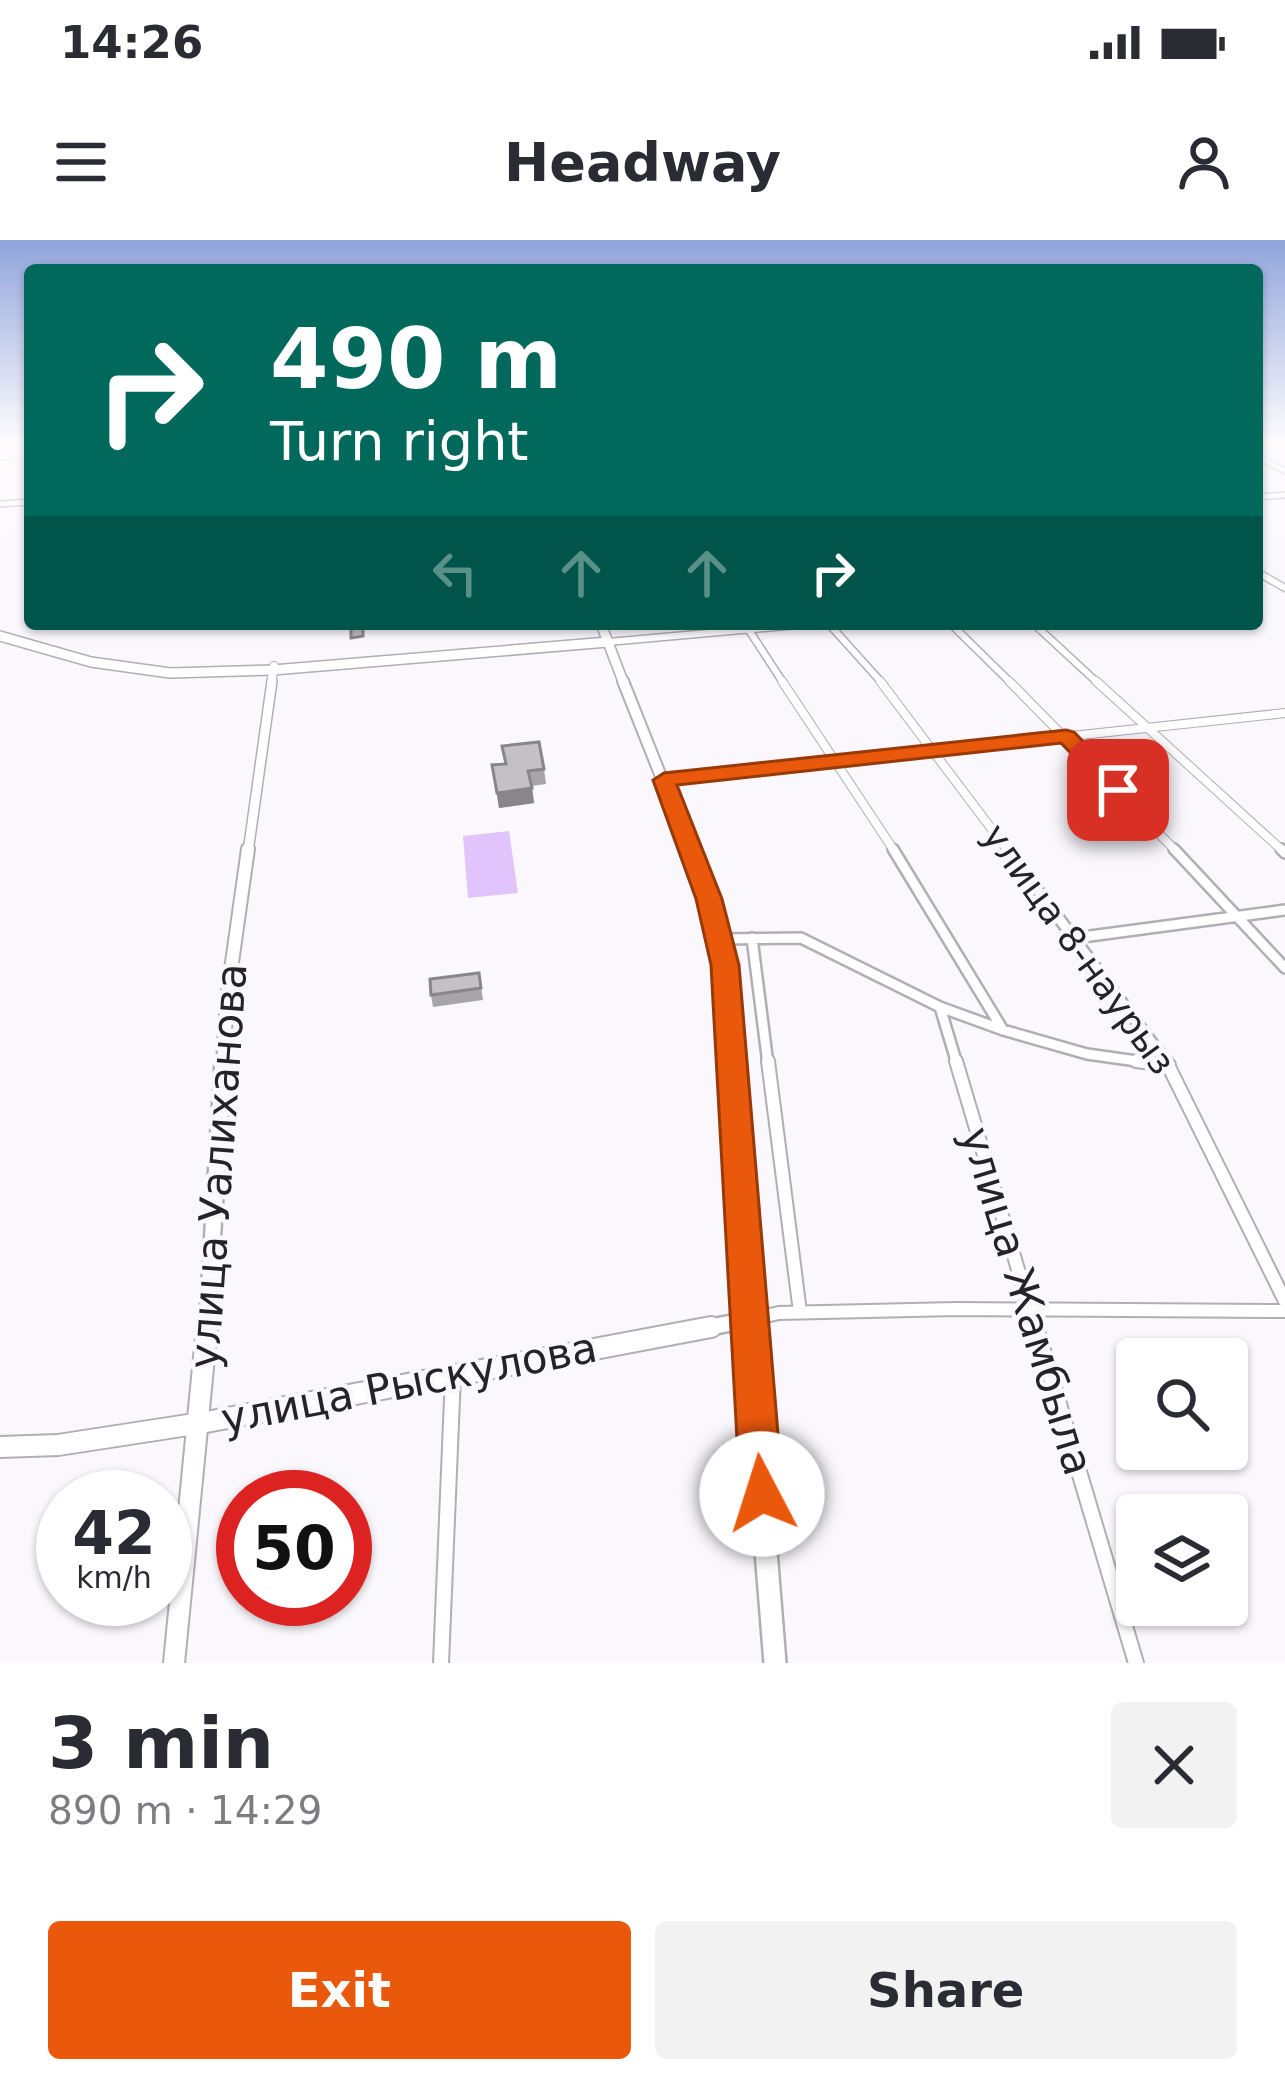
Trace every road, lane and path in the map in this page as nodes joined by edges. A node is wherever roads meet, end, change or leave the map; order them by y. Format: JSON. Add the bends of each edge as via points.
{"nodes":[{"id":1,"x":0,"y":630,"type":"edge"},
{"id":2,"x":686,"y":630,"type":"edge"},
{"id":3,"x":749,"y":630,"type":"edge"},
{"id":4,"x":834,"y":630,"type":"edge"},
{"id":5,"x":958,"y":630,"type":"edge"},
{"id":6,"x":1041,"y":630,"type":"edge"},
{"id":7,"x":605,"y":634,"type":"edge"},
{"id":8,"x":273,"y":668,"type":"junction"},
{"id":9,"x":1285,"y":712,"type":"edge"},
{"id":10,"x":1149,"y":727,"type":"junction"},
{"id":11,"x":1066,"y":736,"type":"junction"},
{"id":12,"x":932,"y":751,"type":"junction"},
{"id":13,"x":835,"y":761,"type":"junction"},
{"id":14,"x":664,"y":780,"type":"junction"},
{"id":15,"x":1285,"y":853,"type":"edge"},
{"id":16,"x":1285,"y":910,"type":"edge"},
{"id":17,"x":1238,"y":916,"type":"junction"},
{"id":18,"x":752,"y":938,"type":"junction"},
{"id":19,"x":1075,"y":938,"type":"junction"},
{"id":20,"x":719,"y":939,"type":"junction"},
{"id":21,"x":1285,"y":968,"type":"edge"},
{"id":22,"x":940,"y":1007,"type":"junction"},
{"id":23,"x":1003,"y":1030,"type":"junction"},
{"id":24,"x":1169,"y":1065,"type":"junction"},
{"id":25,"x":1285,"y":1301,"type":"edge"},
{"id":26,"x":1030,"y":1309,"type":"junction"},
{"id":27,"x":1285,"y":1311,"type":"edge"},
{"id":28,"x":800,"y":1312,"type":"junction"},
{"id":29,"x":747,"y":1321,"type":"junction"},
{"id":30,"x":453,"y":1374,"type":"junction"},
{"id":31,"x":201,"y":1424,"type":"junction"},
{"id":32,"x":0,"y":1447,"type":"edge"},
{"id":33,"x":173,"y":1663,"type":"edge"},
{"id":34,"x":441,"y":1663,"type":"edge"},
{"id":35,"x":775,"y":1663,"type":"edge"},
{"id":36,"x":1136,"y":1663,"type":"edge"}],
"edges":[{"from":1,"to":8,"type":"main road","via":[[137,671]]},
{"from":2,"to":7,"type":"street"},
{"from":3,"to":13,"type":"street"},
{"from":4,"to":12,"type":"street","name":"улица 8-наурыз"},
{"from":5,"to":11,"type":"street"},
{"from":6,"to":10,"type":"street"},
{"from":7,"to":8,"type":"main road"},
{"from":7,"to":14,"type":"main road"},
{"from":8,"to":31,"type":"street","name":"улица Уалиханова","via":[[227,998]]},
{"from":9,"to":10,"type":"street"},
{"from":10,"to":11,"type":"street"},
{"from":10,"to":15,"type":"street"},
{"from":11,"to":12,"type":"street"},
{"from":11,"to":17,"type":"street"},
{"from":12,"to":13,"type":"street"},
{"from":12,"to":19,"type":"street","name":"улица 8-наурыз"},
{"from":13,"to":14,"type":"street"},
{"from":13,"to":23,"type":"street"},
{"from":14,"to":20,"type":"main road"},
{"from":16,"to":17,"type":"street"},
{"from":17,"to":19,"type":"street"},
{"from":17,"to":21,"type":"street"},
{"from":18,"to":20,"type":"street"},
{"from":18,"to":22,"type":"street","via":[[800,938]]},
{"from":18,"to":28,"type":"street"},
{"from":19,"to":24,"type":"street","name":"улица 8-наурыз"},
{"from":20,"to":29,"type":"main road"},
{"from":22,"to":23,"type":"street"},
{"from":22,"to":26,"type":"street","name":"улица Жамбыла"},
{"from":23,"to":24,"type":"street","via":[[1087,1054]]},
{"from":24,"to":25,"type":"street","name":"улица 8-наурыз"},
{"from":26,"to":27,"type":"street"},
{"from":26,"to":28,"type":"street"},
{"from":26,"to":36,"type":"street","name":"улица Жамбыла"},
{"from":28,"to":29,"type":"street"},
{"from":29,"to":30,"type":"street","name":"улица Рыскулова"},
{"from":29,"to":35,"type":"main road"},
{"from":30,"to":31,"type":"street","name":"улица Рыскулова"},
{"from":30,"to":34,"type":"street"},
{"from":31,"to":32,"type":"street","name":"улица Рыскулова"},
{"from":31,"to":33,"type":"street","name":"улица Уалиханова"}]}
